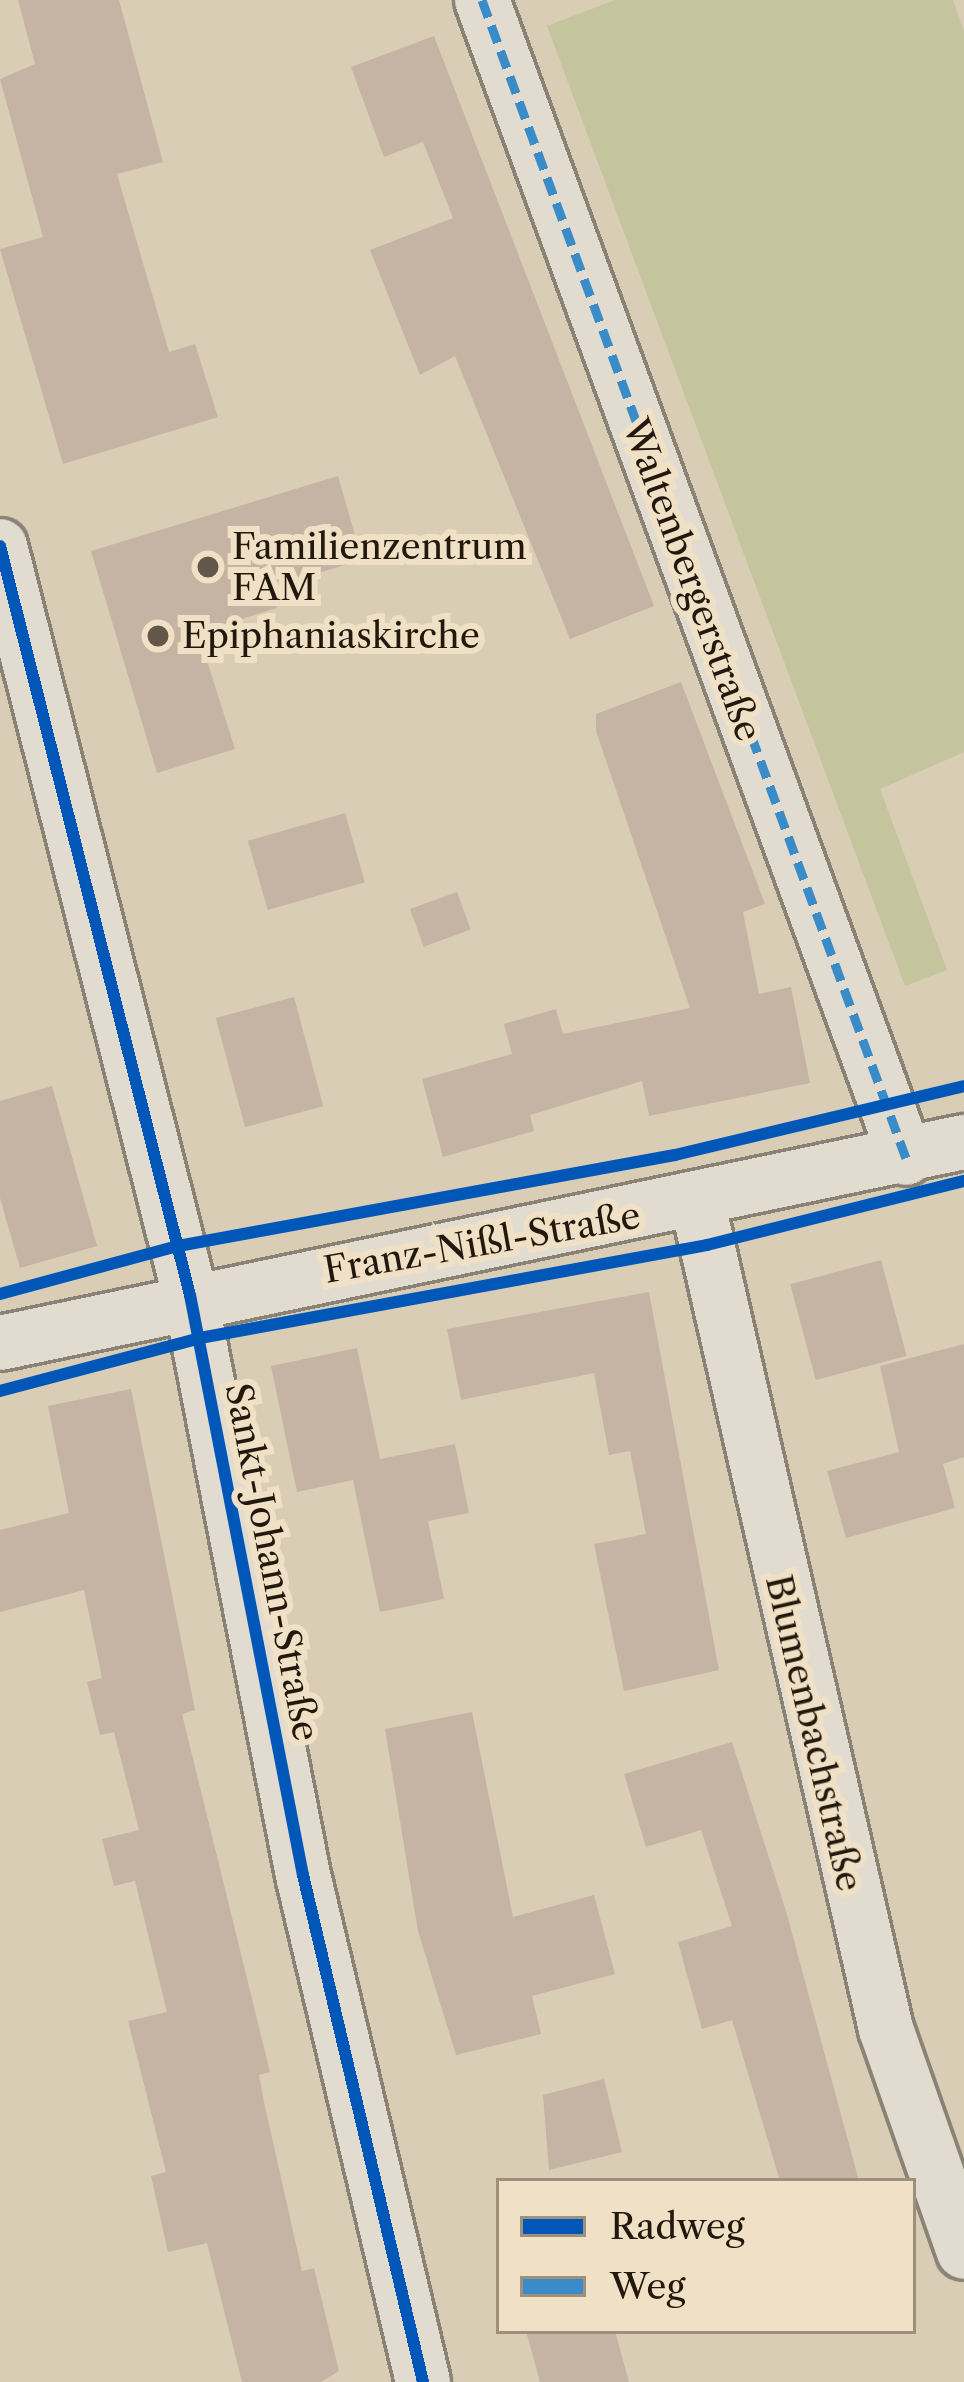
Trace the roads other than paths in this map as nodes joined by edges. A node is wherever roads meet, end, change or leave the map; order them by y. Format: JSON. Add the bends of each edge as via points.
{"nodes":[{"id":1,"x":482,"y":0,"type":"edge"},
{"id":2,"x":3,"y":566,"type":"edge"},
{"id":3,"x":964,"y":1142,"type":"edge"},
{"id":4,"x":906,"y":1158,"type":"junction"},
{"id":5,"x":698,"y":1205,"type":"junction"},
{"id":6,"x":190,"y":1295,"type":"junction"},
{"id":7,"x":0,"y":1343,"type":"edge"},
{"id":8,"x":964,"y":2252,"type":"edge"},
{"id":9,"x":423,"y":2382,"type":"edge"}],
"edges":[{"from":1,"to":4,"type":"street","name":"Waltenbergerstraße"},
{"from":2,"to":6,"type":"street","name":"Sankt-Johann-Straße"},
{"from":3,"to":4,"type":"street","name":"Franz-Nißl-Straße"},
{"from":4,"to":5,"type":"street","name":"Franz-Nißl-Straße"},
{"from":5,"to":6,"type":"street","name":"Franz-Nißl-Straße"},
{"from":5,"to":8,"type":"street","name":"Blumenbachstraße","via":[[886,2029]]},
{"from":6,"to":7,"type":"street","name":"Franz-Nißl-Straße"},
{"from":6,"to":9,"type":"street","name":"Sankt-Johann-Straße","via":[[303,1875]]}]}
